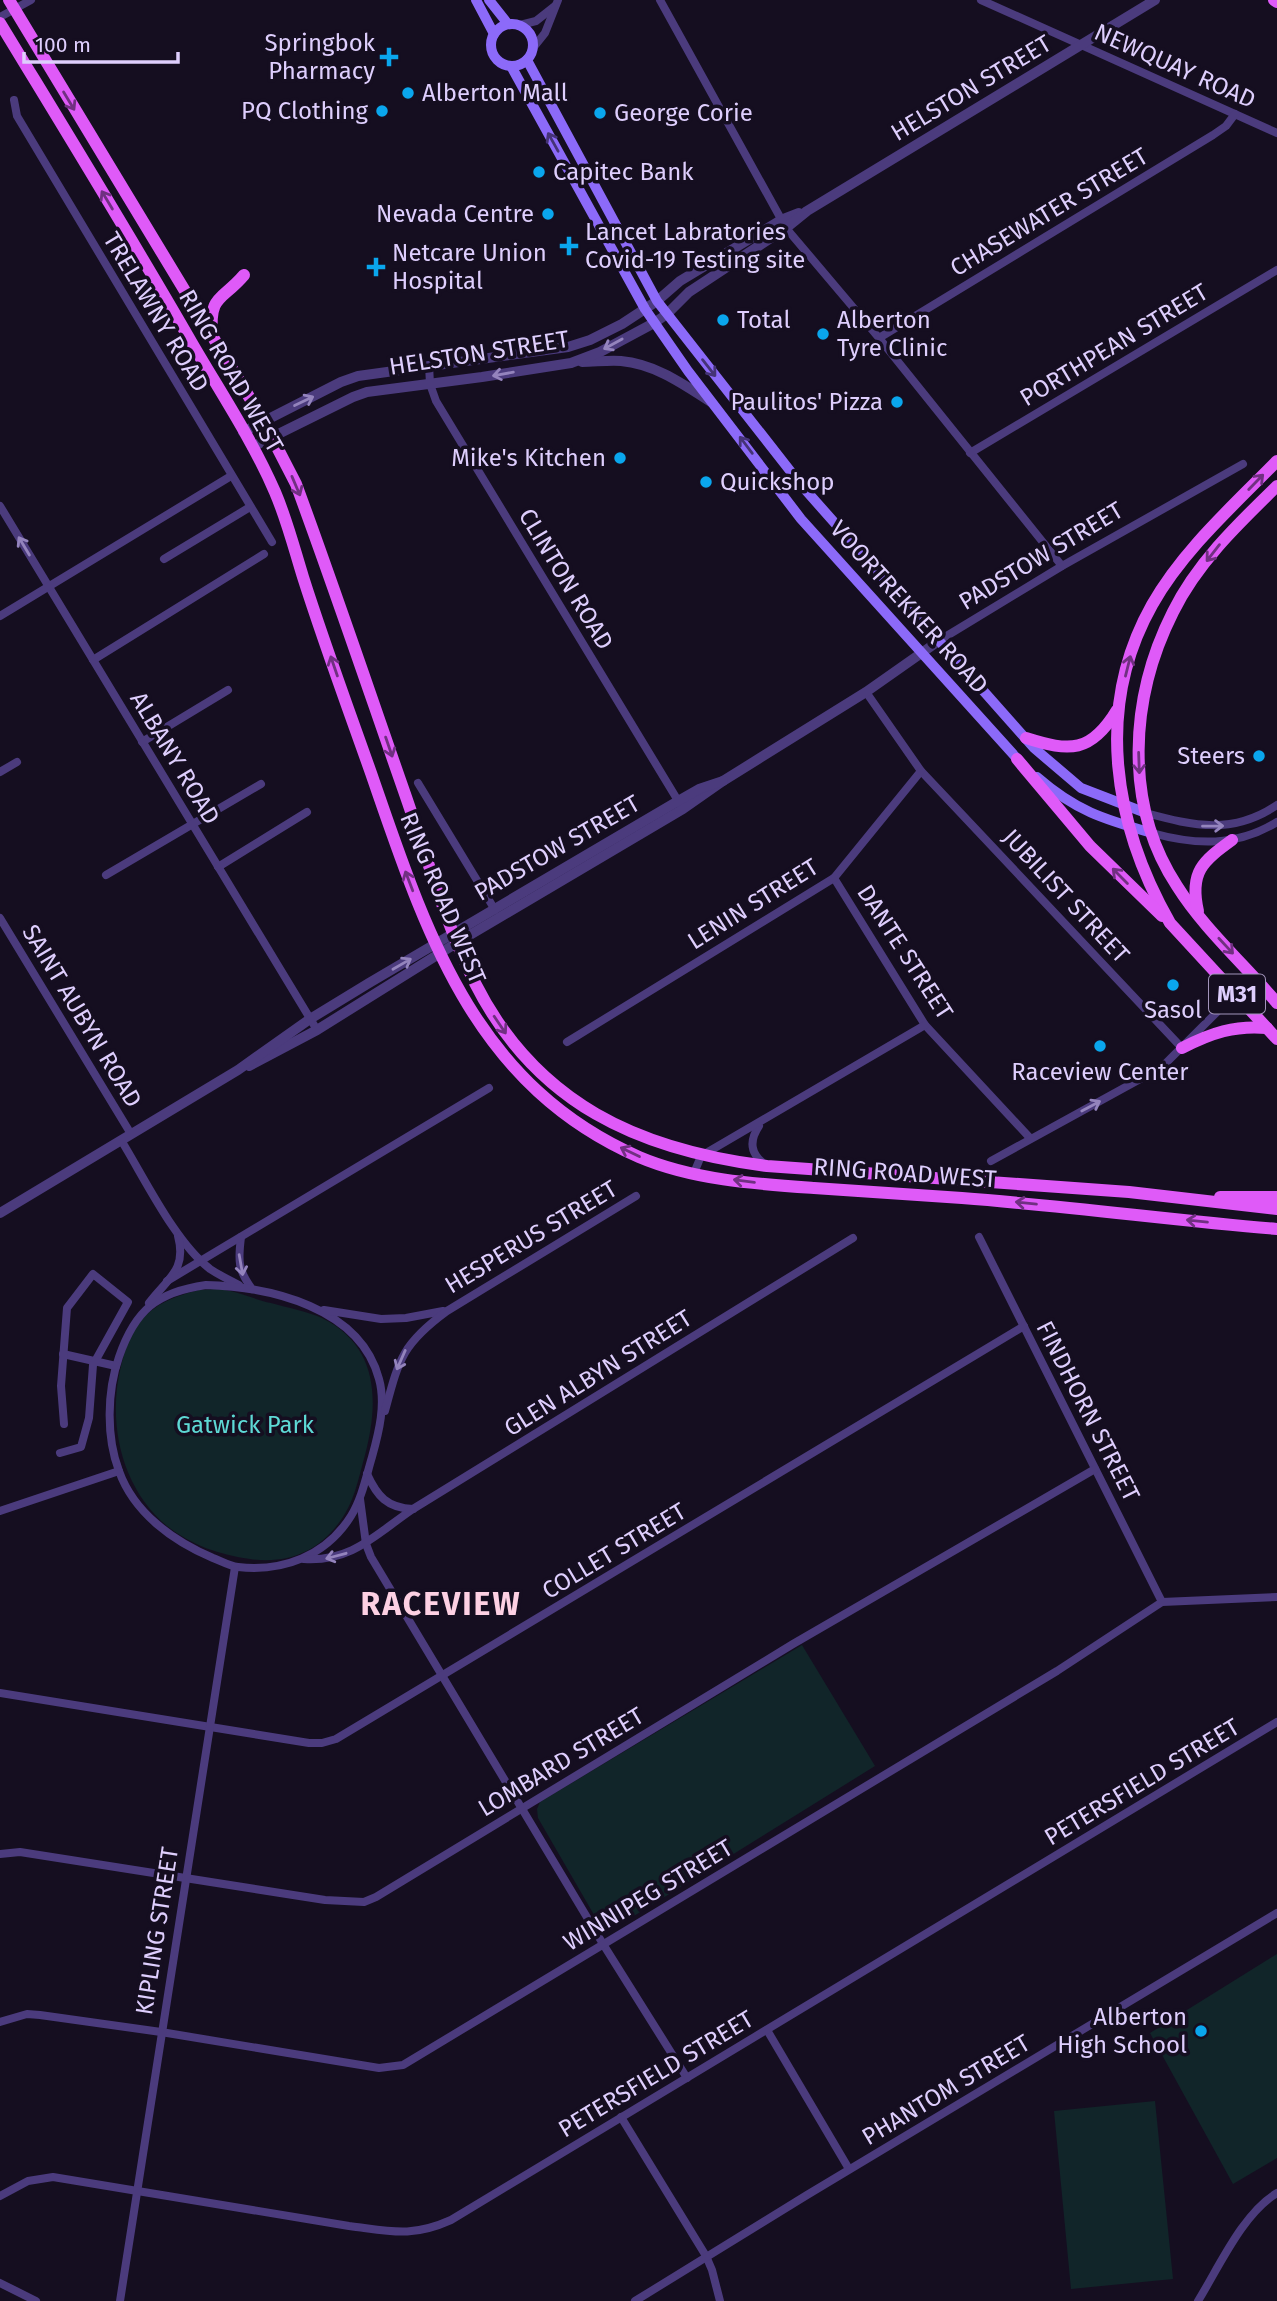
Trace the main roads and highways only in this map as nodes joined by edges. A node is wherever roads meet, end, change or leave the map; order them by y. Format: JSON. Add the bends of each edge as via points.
{"nodes":[{"id":1,"x":477,"y":0,"type":"edge"},
{"id":2,"x":489,"y":0,"type":"edge"},
{"id":3,"x":11,"y":5,"type":"edge"},
{"id":4,"x":0,"y":23,"type":"edge"},
{"id":5,"x":508,"y":24,"type":"junction"},
{"id":6,"x":494,"y":34,"type":"junction"},
{"id":7,"x":527,"y":60,"type":"junction"},
{"id":8,"x":510,"y":66,"type":"junction"},
{"id":9,"x":244,"y":275,"type":"dead end"},
{"id":10,"x":212,"y":339,"type":"junction"},
{"id":11,"x":1277,"y":461,"type":"edge"},
{"id":12,"x":1277,"y":486,"type":"edge"},
{"id":13,"x":1229,"y":510,"type":"junction"},
{"id":14,"x":1244,"y":518,"type":"junction"},
{"id":15,"x":1120,"y":705,"type":"junction"},
{"id":16,"x":1026,"y":738,"type":"junction"},
{"id":17,"x":1017,"y":759,"type":"junction"},
{"id":18,"x":1124,"y":806,"type":"junction"},
{"id":19,"x":1146,"y":813,"type":"junction"},
{"id":20,"x":1128,"y":826,"type":"junction"},
{"id":21,"x":1152,"y":833,"type":"junction"},
{"id":22,"x":1232,"y":840,"type":"road end"},
{"id":23,"x":1199,"y":917,"type":"junction"},
{"id":24,"x":1170,"y":923,"type":"junction"},
{"id":25,"x":1277,"y":1003,"type":"edge"},
{"id":26,"x":1267,"y":1028,"type":"junction"},
{"id":27,"x":1277,"y":1039,"type":"edge"},
{"id":28,"x":1182,"y":1048,"type":"road end"},
{"id":29,"x":1277,"y":1197,"type":"edge"},
{"id":30,"x":1192,"y":1200,"type":"junction"},
{"id":31,"x":1277,"y":1209,"type":"edge"},
{"id":32,"x":1273,"y":1229,"type":"edge"}],
"edges":[{"from":1,"to":6,"type":"main road","name":"VOORTREKKER ROAD"},
{"from":2,"to":5,"type":"main road"},
{"from":3,"to":10,"type":"main road","name":"RING ROAD WEST","one_way":true},
{"from":32,"to":4,"type":"main road","name":"RING ROAD WEST","one_way":true,"via":[[1026,1203],[772,1185],[694,1173],[642,1158],[560,1111],[537,1092],[472,1015],[420,909],[274,490],[166,299]]},
{"from":5,"to":6,"type":"main road"},
{"from":5,"to":7,"type":"main road","via":[[520,25],[532,38]]},
{"from":6,"to":8,"type":"main road","name":"VOORTREKKER ROAD","via":[[492,55]]},
{"from":7,"to":8,"type":"main road"},
{"from":7,"to":16,"type":"main road","name":"VOORTREKKER ROAD","one_way":true,"via":[[657,301],[802,486]]},
{"from":17,"to":8,"type":"main road","name":"VOORTREKKER ROAD","one_way":true,"via":[[801,519],[688,371],[645,309]]},
{"from":9,"to":10,"type":"main road","via":[[212,309]]},
{"from":10,"to":30,"type":"main road","name":"RING ROAD WEST","one_way":true,"via":[[296,484],[475,983],[496,1019],[558,1088],[593,1114],[634,1135],[701,1156],[767,1166]]},
{"from":13,"to":11,"type":"main road","one_way":true},
{"from":12,"to":14,"type":"main road"},
{"from":13,"to":14,"type":"main road"},
{"from":15,"to":13,"type":"main road","one_way":true,"via":[[1133,646],[1152,604]]},
{"from":14,"to":19,"type":"main road","one_way":true,"via":[[1200,569],[1173,611],[1148,675],[1138,766]]},
{"from":15,"to":16,"type":"main road","via":[[1104,729],[1082,745],[1055,747]]},
{"from":15,"to":18,"type":"main road","via":[[1117,764]]},
{"from":16,"to":18,"type":"main road","name":"VOORTREKKER ROAD","via":[[1081,788]]},
{"from":17,"to":20,"type":"main road","name":"VOORTREKKER ROAD","via":[[1062,798],[1100,818]]},
{"from":24,"to":17,"type":"main road","one_way":true,"via":[[1090,846]]},
{"from":18,"to":19,"type":"main road","name":"VOORTREKKER ROAD"},
{"from":18,"to":20,"type":"main road","number":"M31"},
{"from":19,"to":21,"type":"main road","number":"M31"},
{"from":20,"to":21,"type":"main road","name":"VOORTREKKER ROAD"},
{"from":20,"to":24,"type":"main road","number":"M31","via":[[1143,872]]},
{"from":21,"to":23,"type":"main road","number":"M31","via":[[1176,885]]},
{"from":22,"to":23,"type":"main road","via":[[1198,871],[1194,890]]},
{"from":23,"to":25,"type":"main road","number":"M31","one_way":true},
{"from":24,"to":26,"type":"main road","number":"M31"},
{"from":26,"to":27,"type":"main road","number":"M31"},
{"from":26,"to":28,"type":"main road","via":[[1231,1028]]},
{"from":29,"to":30,"type":"main road"},
{"from":30,"to":31,"type":"main road","name":"RING ROAD WEST"}]}
